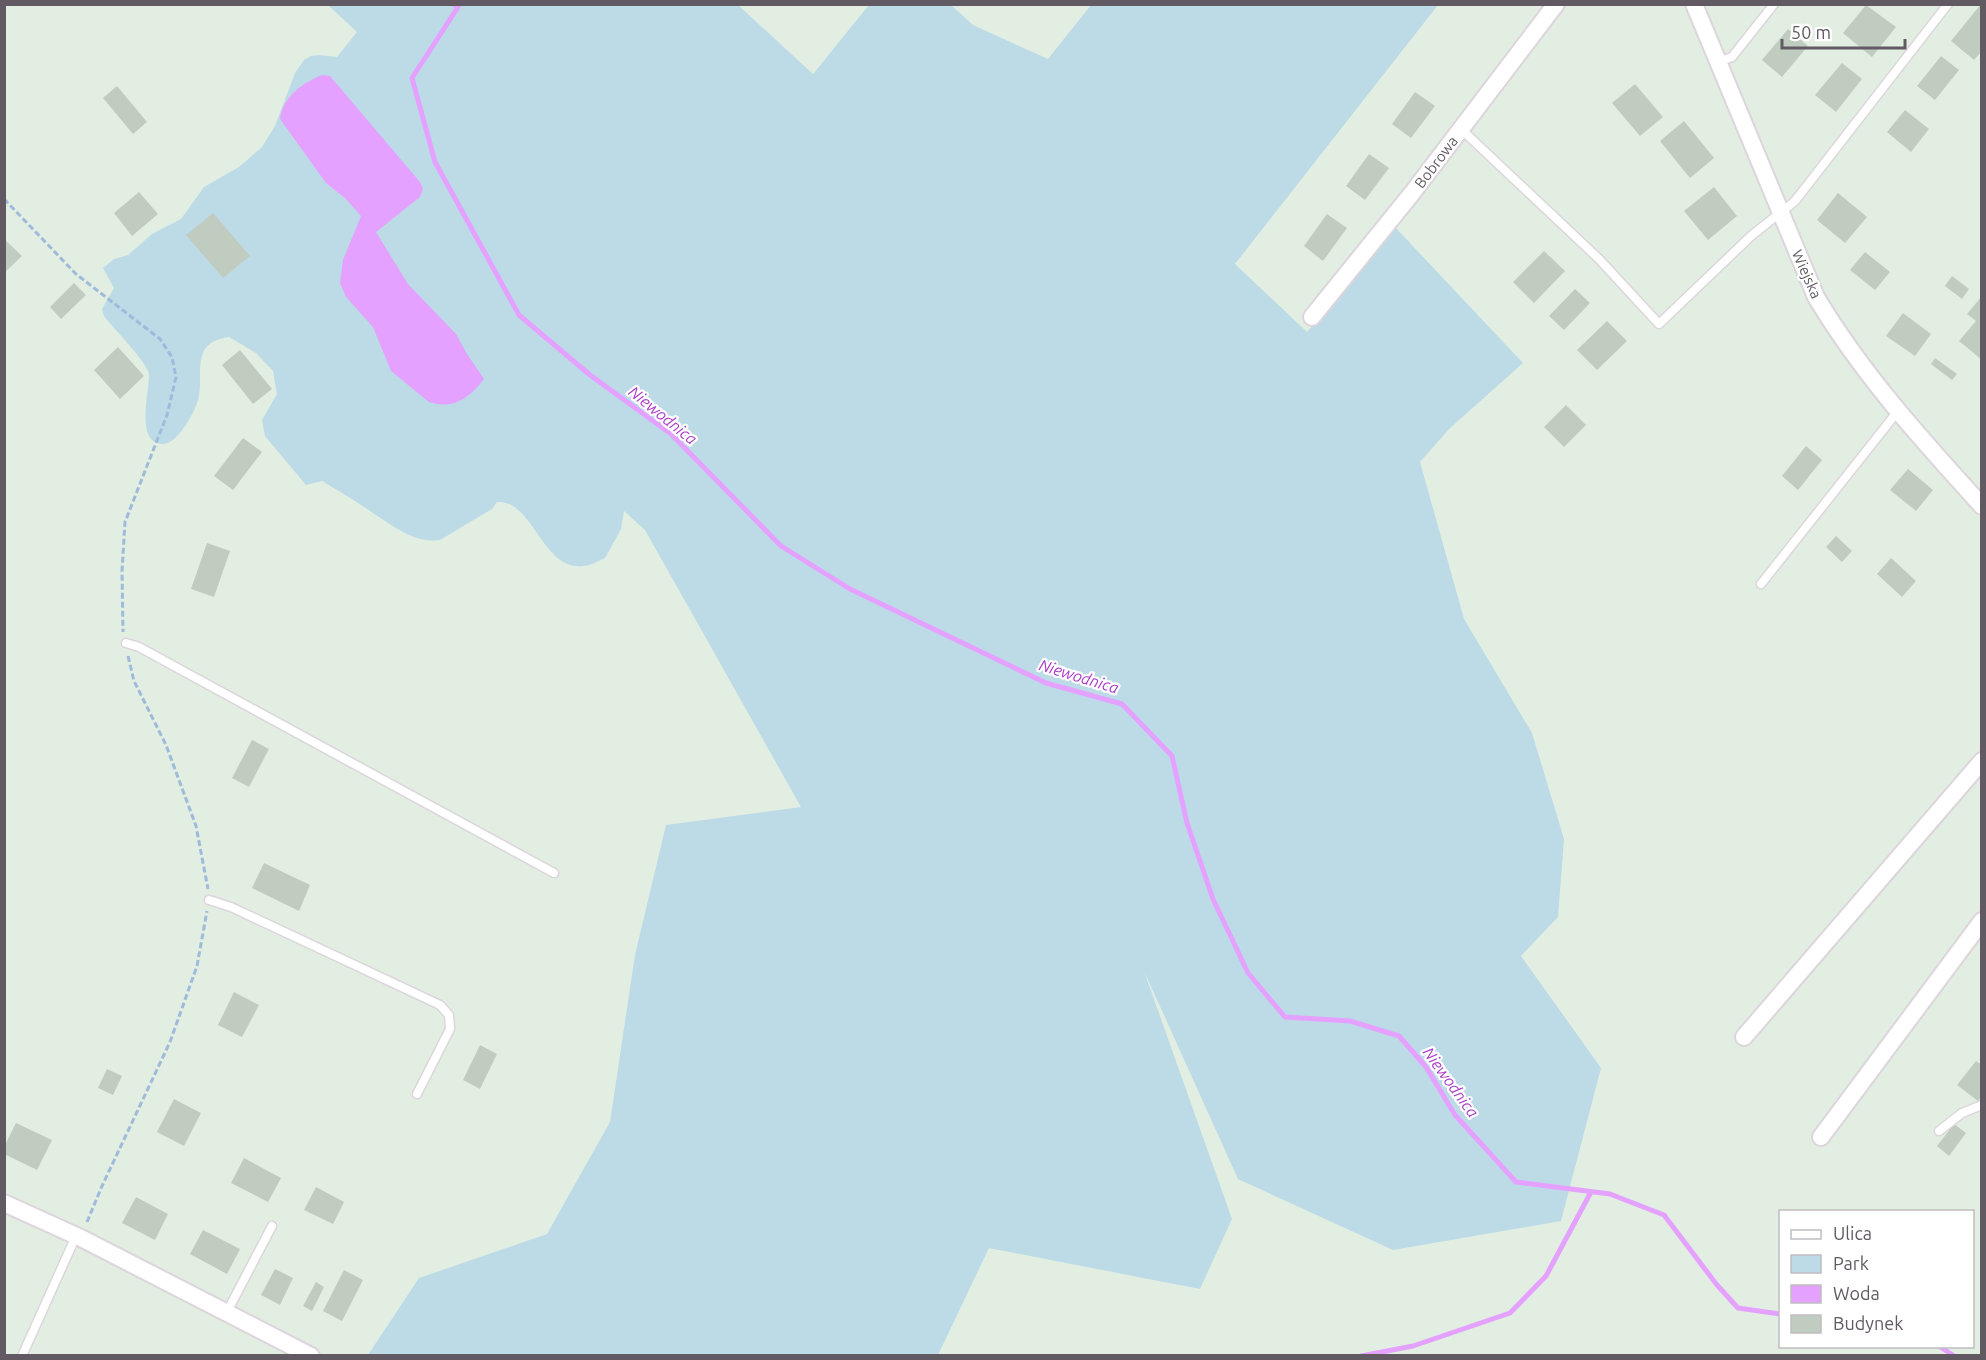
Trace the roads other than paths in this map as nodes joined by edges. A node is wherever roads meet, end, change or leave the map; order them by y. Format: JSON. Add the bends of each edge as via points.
{"nodes":[{"id":1,"x":1556,"y":4,"type":"edge"},
{"id":2,"x":1694,"y":4,"type":"edge"},
{"id":3,"x":1774,"y":4,"type":"edge"},
{"id":4,"x":1948,"y":4,"type":"edge"},
{"id":5,"x":1718,"y":62,"type":"junction"},
{"id":6,"x":1461,"y":129,"type":"junction"},
{"id":7,"x":1781,"y":213,"type":"junction"},
{"id":8,"x":1312,"y":317,"type":"dead end"},
{"id":9,"x":1898,"y":411,"type":"junction"},
{"id":10,"x":1982,"y":506,"type":"edge"},
{"id":11,"x":1761,"y":584,"type":"dead end"},
{"id":12,"x":126,"y":643,"type":"road end"},
{"id":13,"x":1982,"y":761,"type":"edge"},
{"id":14,"x":554,"y":873,"type":"dead end"},
{"id":15,"x":209,"y":900,"type":"road end"},
{"id":16,"x":1982,"y":921,"type":"edge"},
{"id":17,"x":1744,"y":1037,"type":"dead end"},
{"id":18,"x":417,"y":1094,"type":"dead end"},
{"id":19,"x":1982,"y":1105,"type":"edge"},
{"id":20,"x":1939,"y":1131,"type":"dead end"},
{"id":21,"x":1821,"y":1137,"type":"dead end"},
{"id":22,"x":4,"y":1203,"type":"edge"},
{"id":23,"x":272,"y":1226,"type":"dead end"},
{"id":24,"x":79,"y":1237,"type":"junction"},
{"id":25,"x":227,"y":1312,"type":"junction"},
{"id":26,"x":21,"y":1356,"type":"edge"},
{"id":27,"x":311,"y":1356,"type":"edge"}],
"edges":[{"from":1,"to":6,"type":"street","name":"Bobrowa"},
{"from":2,"to":5,"type":"street","name":"Wiejska"},
{"from":3,"to":5,"type":"lane","via":[[1732,57]]},
{"from":4,"to":7,"type":"lane","via":[[1795,201]]},
{"from":5,"to":7,"type":"street","name":"Wiejska"},
{"from":6,"to":7,"type":"lane","via":[[1599,259],[1659,324],[1751,236]]},
{"from":6,"to":8,"type":"street","name":"Bobrowa"},
{"from":7,"to":9,"type":"street","name":"Wiejska","via":[[1816,297]]},
{"from":9,"to":10,"type":"street","name":"Wiejska"},
{"from":9,"to":11,"type":"lane"},
{"from":12,"to":14,"type":"lane"},
{"from":13,"to":17,"type":"street"},
{"from":15,"to":18,"type":"lane","via":[[231,906],[440,1005],[450,1015],[450,1029]]},
{"from":16,"to":21,"type":"street"},
{"from":19,"to":20,"type":"lane","via":[[1962,1113]]},
{"from":22,"to":24,"type":"street"},
{"from":23,"to":25,"type":"lane"},
{"from":24,"to":25,"type":"street"},
{"from":24,"to":26,"type":"lane"},
{"from":25,"to":27,"type":"street"}]}
